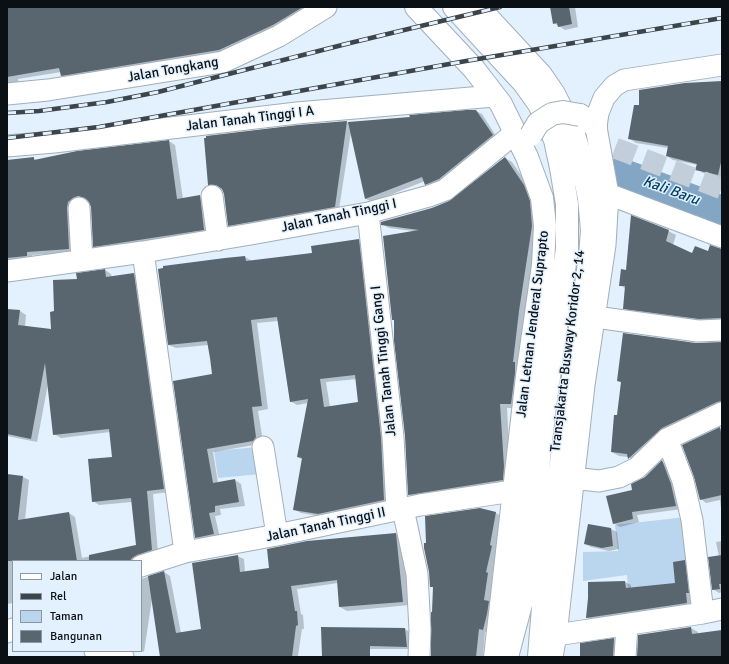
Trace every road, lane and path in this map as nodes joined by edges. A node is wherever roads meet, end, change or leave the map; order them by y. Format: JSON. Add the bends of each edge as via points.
{"nodes":[{"id":1,"x":326,"y":7,"type":"edge"},
{"id":2,"x":416,"y":7,"type":"edge"},
{"id":3,"x":445,"y":7,"type":"edge"},
{"id":4,"x":454,"y":7,"type":"edge"},
{"id":5,"x":467,"y":7,"type":"edge"},
{"id":6,"x":478,"y":7,"type":"edge"},
{"id":7,"x":722,"y":65,"type":"edge"},
{"id":8,"x":7,"y":94,"type":"edge"},
{"id":9,"x":494,"y":96,"type":"junction"},
{"id":10,"x":598,"y":133,"type":"junction"},
{"id":11,"x":523,"y":134,"type":"junction"},
{"id":12,"x":7,"y":146,"type":"edge"},
{"id":13,"x":608,"y":194,"type":"junction"},
{"id":14,"x":212,"y":196,"type":"dead end"},
{"id":15,"x":79,"y":208,"type":"dead end"},
{"id":16,"x":368,"y":213,"type":"junction"},
{"id":17,"x":722,"y":237,"type":"edge"},
{"id":18,"x":218,"y":240,"type":"junction"},
{"id":19,"x":143,"y":252,"type":"junction"},
{"id":20,"x":82,"y":260,"type":"junction"},
{"id":21,"x":7,"y":271,"type":"edge"},
{"id":22,"x":595,"y":317,"type":"junction"},
{"id":23,"x":722,"y":330,"type":"edge"},
{"id":24,"x":721,"y":417,"type":"edge"},
{"id":25,"x":667,"y":439,"type":"junction"},
{"id":26,"x":263,"y":447,"type":"dead end"},
{"id":27,"x":573,"y":478,"type":"junction"},
{"id":28,"x":514,"y":490,"type":"junction"},
{"id":29,"x":400,"y":509,"type":"junction"},
{"id":30,"x":277,"y":535,"type":"junction"},
{"id":31,"x":185,"y":552,"type":"junction"},
{"id":32,"x":142,"y":566,"type":"edge"},
{"id":33,"x":712,"y":611,"type":"edge"},
{"id":34,"x":627,"y":625,"type":"junction"},
{"id":35,"x":556,"y":635,"type":"junction"},
{"id":36,"x":100,"y":652,"type":"edge"},
{"id":37,"x":510,"y":655,"type":"edge"},
{"id":38,"x":123,"y":657,"type":"edge"},
{"id":39,"x":419,"y":657,"type":"edge"},
{"id":40,"x":539,"y":657,"type":"edge"},
{"id":41,"x":552,"y":657,"type":"edge"},
{"id":42,"x":625,"y":657,"type":"edge"}],
"edges":[{"from":1,"to":8,"type":"street","name":"Jalan Tongkang","via":[[279,36],[223,62],[48,90]]},
{"from":2,"to":9,"type":"main road","via":[[474,69]]},
{"from":3,"to":37,"type":"street","name":"Transjakarta Busway Koridor 2, 14","via":[[518,90],[528,106],[545,144],[559,221],[558,260],[538,405]]},
{"from":4,"to":37,"type":"main road","name":"Jalan Letnan Jenderal Suprapto","via":[[524,83],[539,104],[555,140],[567,204],[567,248],[545,406],[524,593]]},
{"from":5,"to":37,"type":"street","name":"Transjakarta Busway Koridor 2, 14","via":[[533,79],[546,98],[572,152],[584,217],[580,277],[559,426]]},
{"from":6,"to":40,"type":"main road","via":[[541,75],[554,94],[573,132],[589,198],[592,230],[590,256],[546,570]]},
{"from":7,"to":10,"type":"street","via":[[624,80],[614,86],[604,98],[598,113]]},
{"from":9,"to":11,"type":"main road"},
{"from":9,"to":12,"type":"street","name":"Jalan Tanah Tinggi I A","via":[[297,113]]},
{"from":10,"to":11,"type":"main road","bridge":true,"via":[[563,112],[552,114]]},
{"from":10,"to":13,"type":"street"},
{"from":11,"to":16,"type":"street","name":"Jalan Tanah Tinggi I","via":[[445,190]]},
{"from":11,"to":28,"type":"main road","name":"Jalan Letnan Jenderal Suprapto","via":[[527,157],[542,198],[545,226],[543,265]]},
{"from":13,"to":17,"type":"street"},
{"from":13,"to":22,"type":"street","via":[[605,245]]},
{"from":14,"to":18,"type":"street"},
{"from":15,"to":20,"type":"street"},
{"from":16,"to":18,"type":"street","name":"Jalan Tanah Tinggi I"},
{"from":16,"to":29,"type":"street","name":"Jalan Tanah Tinggi Gang I"},
{"from":18,"to":19,"type":"street","name":"Jalan Tanah Tinggi I"},
{"from":19,"to":20,"type":"street","name":"Jalan Tanah Tinggi I"},
{"from":19,"to":31,"type":"street"},
{"from":20,"to":21,"type":"street","name":"Jalan Tanah Tinggi I"},
{"from":22,"to":23,"type":"street","via":[[698,331]]},
{"from":22,"to":27,"type":"street"},
{"from":24,"to":25,"type":"street"},
{"from":25,"to":27,"type":"street","via":[[637,468],[619,477],[599,481]]},
{"from":25,"to":33,"type":"street","via":[[683,481]]},
{"from":26,"to":30,"type":"street"},
{"from":27,"to":35,"type":"street"},
{"from":28,"to":29,"type":"street","name":"Jalan Tanah Tinggi II"},
{"from":28,"to":37,"type":"main road","name":"Jalan Letnan Jenderal Suprapto"},
{"from":29,"to":30,"type":"street","name":"Jalan Tanah Tinggi II"},
{"from":29,"to":39,"type":"street","name":"Jalan Tanah Tinggi Gang I","via":[[417,574]]},
{"from":30,"to":31,"type":"street","name":"Jalan Tanah Tinggi II"},
{"from":31,"to":32,"type":"street","name":"Jalan Tanah Tinggi II"},
{"from":33,"to":34,"type":"street"},
{"from":34,"to":35,"type":"street"},
{"from":34,"to":42,"type":"street"},
{"from":35,"to":41,"type":"street"},
{"from":36,"to":38,"type":"street"}]}
